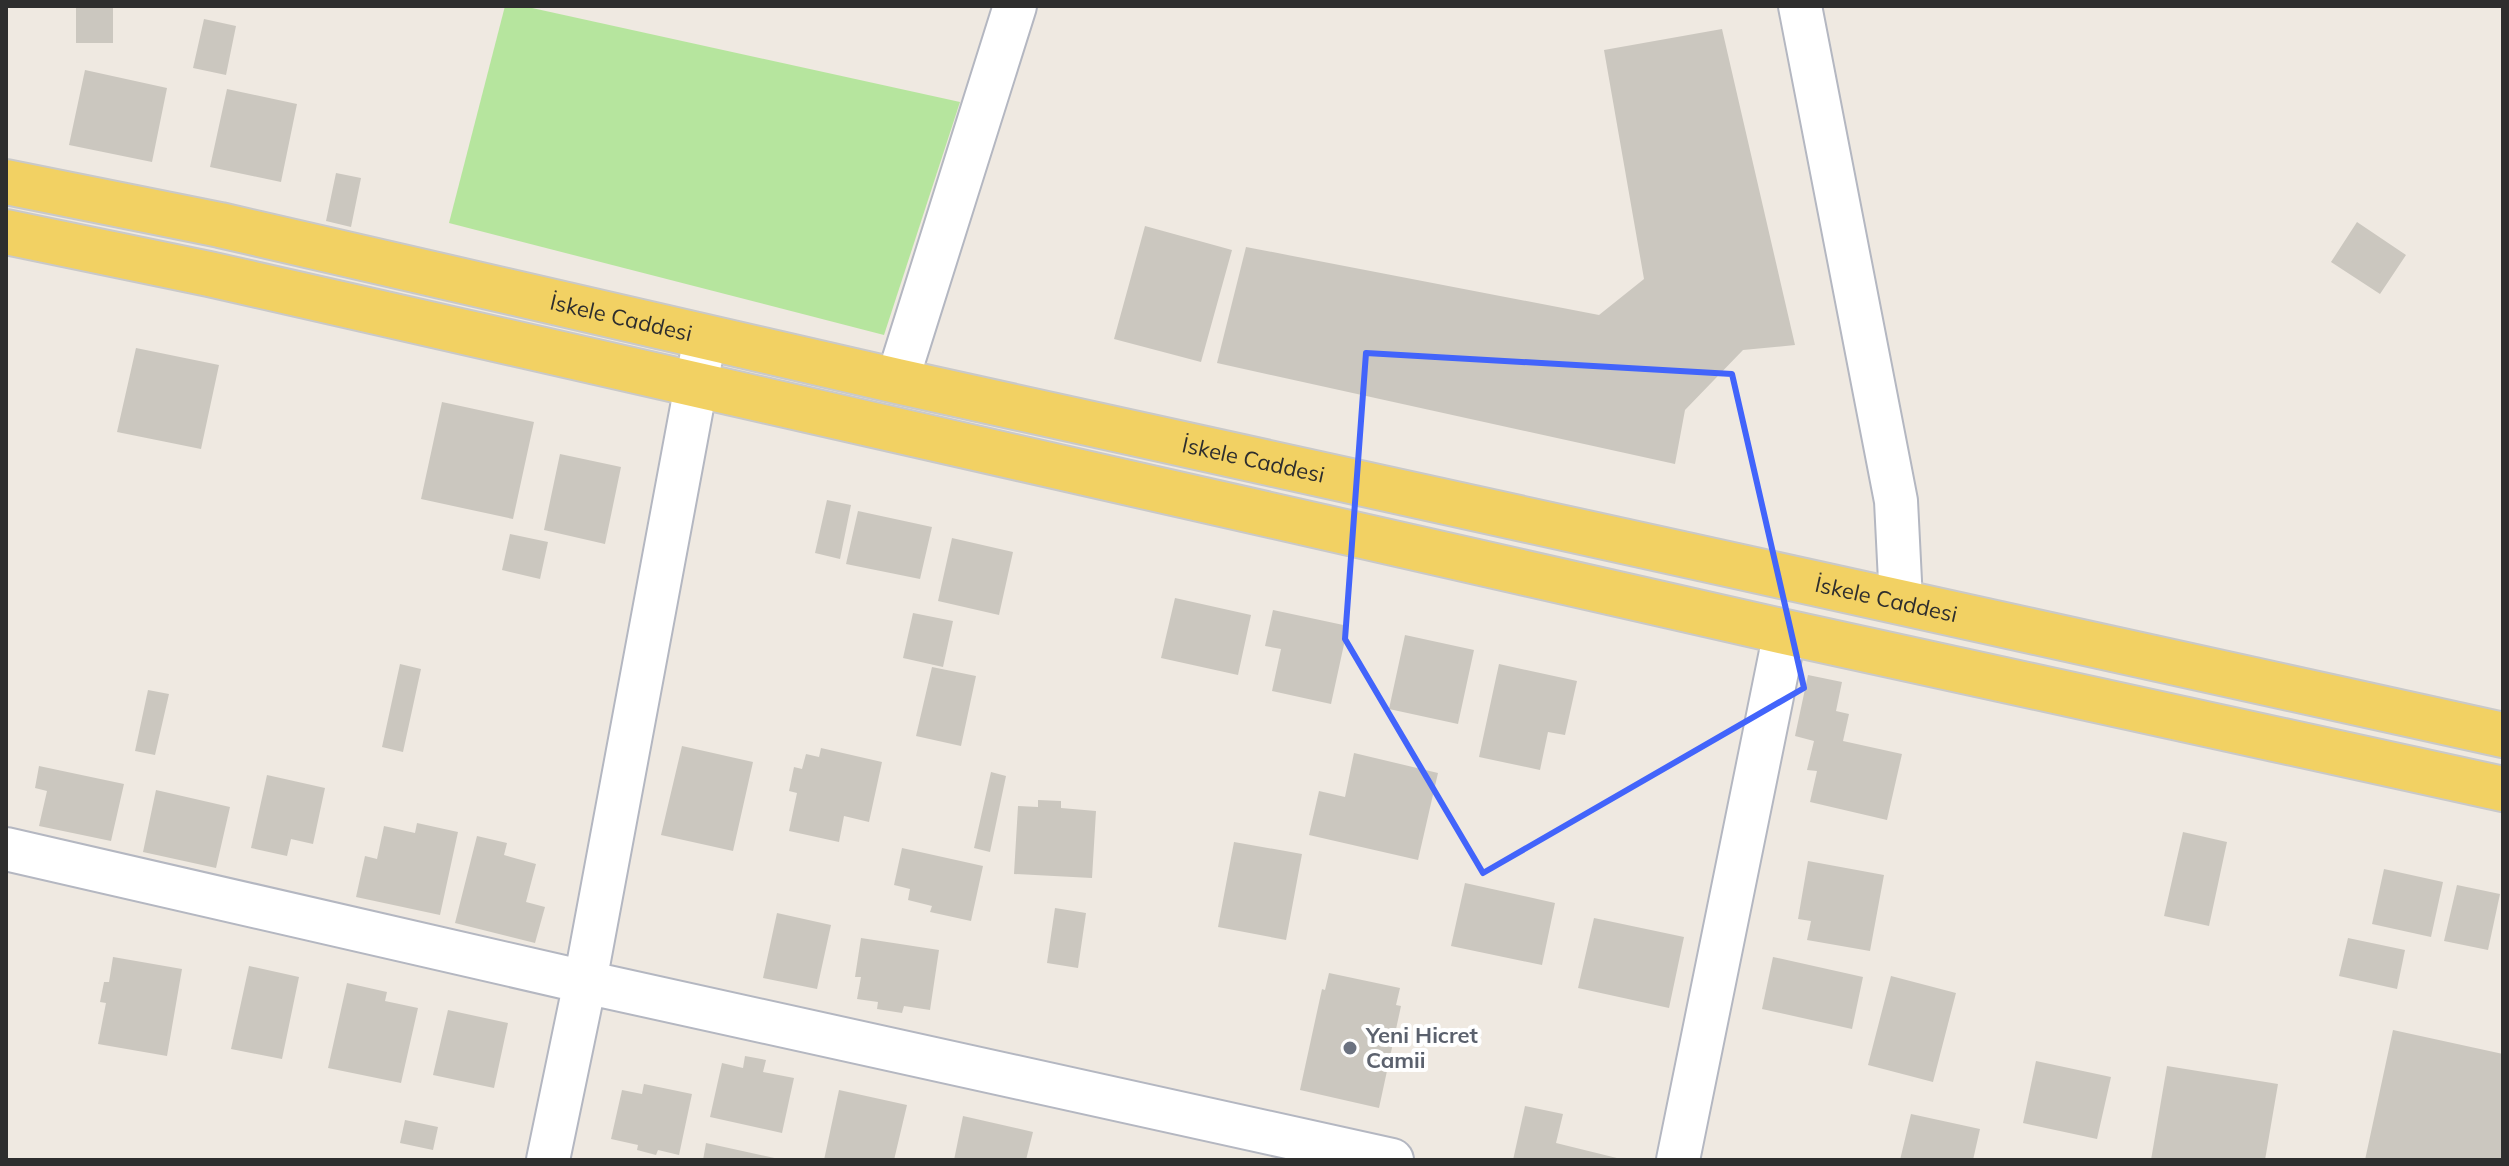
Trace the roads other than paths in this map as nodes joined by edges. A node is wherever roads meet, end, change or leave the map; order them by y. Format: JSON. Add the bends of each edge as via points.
{"nodes":[{"id":1,"x":1015,"y":6,"type":"edge"},
{"id":2,"x":1800,"y":6,"type":"edge"},
{"id":3,"x":6,"y":182,"type":"edge"},
{"id":4,"x":6,"y":232,"type":"edge"},
{"id":5,"x":705,"y":337,"type":"junction"},
{"id":6,"x":897,"y":381,"type":"junction"},
{"id":7,"x":694,"y":385,"type":"junction"},
{"id":8,"x":1901,"y":601,"type":"junction"},
{"id":9,"x":1785,"y":632,"type":"junction"},
{"id":10,"x":2503,"y":735,"type":"edge"},
{"id":11,"x":2503,"y":789,"type":"edge"},
{"id":12,"x":6,"y":849,"type":"edge"},
{"id":13,"x":585,"y":982,"type":"junction"},
{"id":14,"x":548,"y":1160,"type":"edge"},
{"id":15,"x":1392,"y":1160,"type":"edge"},
{"id":16,"x":1678,"y":1160,"type":"edge"}],
"edges":[{"from":1,"to":6,"type":"street"},
{"from":2,"to":8,"type":"street","via":[[1896,501]]},
{"from":3,"to":5,"type":"main road","name":"İskele Caddesi","via":[[220,225]]},
{"from":4,"to":7,"type":"main road"},
{"from":5,"to":6,"type":"main road","name":"İskele Caddesi"},
{"from":5,"to":7,"type":"street"},
{"from":6,"to":8,"type":"main road","name":"İskele Caddesi"},
{"from":7,"to":9,"type":"main road"},
{"from":7,"to":13,"type":"street"},
{"from":8,"to":10,"type":"main road","name":"İskele Caddesi"},
{"from":9,"to":11,"type":"main road"},
{"from":9,"to":16,"type":"street"},
{"from":12,"to":13,"type":"street"},
{"from":13,"to":14,"type":"street"},
{"from":13,"to":15,"type":"street"}]}
